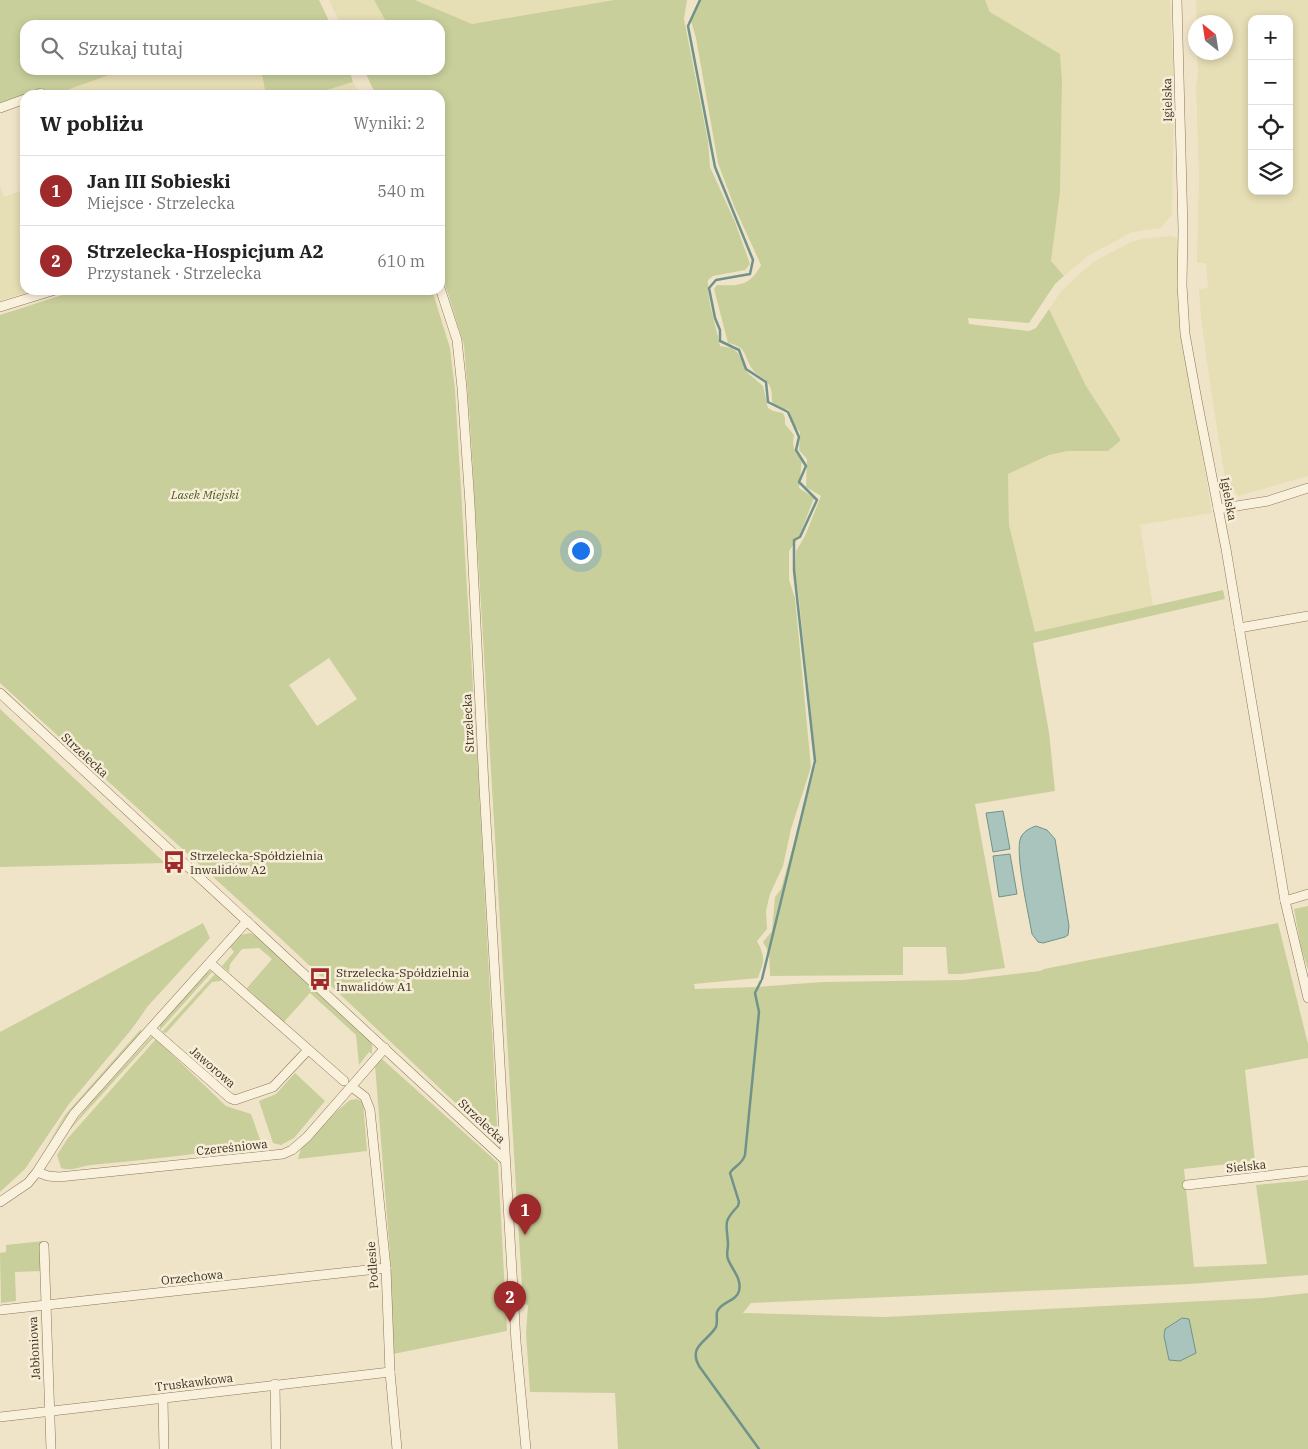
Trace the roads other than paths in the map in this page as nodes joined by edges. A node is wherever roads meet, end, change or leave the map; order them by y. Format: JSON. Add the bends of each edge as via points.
{"nodes":[{"id":1,"x":1177,"y":0,"type":"edge"},
{"id":2,"x":20,"y":101,"type":"edge"},
{"id":3,"x":0,"y":108,"type":"edge"},
{"id":4,"x":39,"y":295,"type":"edge"},
{"id":5,"x":442,"y":295,"type":"edge"},
{"id":6,"x":0,"y":307,"type":"edge"},
{"id":7,"x":1308,"y":488,"type":"edge"},
{"id":8,"x":1218,"y":509,"type":"junction"},
{"id":9,"x":1308,"y":616,"type":"edge"},
{"id":10,"x":1239,"y":628,"type":"junction"},
{"id":11,"x":0,"y":693,"type":"edge"},
{"id":12,"x":1308,"y":894,"type":"edge"},
{"id":13,"x":1285,"y":902,"type":"junction"},
{"id":14,"x":247,"y":921,"type":"junction"},
{"id":15,"x":210,"y":963,"type":"junction"},
{"id":16,"x":1308,"y":998,"type":"edge"},
{"id":17,"x":150,"y":1029,"type":"junction"},
{"id":18,"x":385,"y":1048,"type":"junction"},
{"id":19,"x":308,"y":1050,"type":"junction"},
{"id":20,"x":344,"y":1081,"type":"dead end"},
{"id":21,"x":352,"y":1087,"type":"junction"},
{"id":22,"x":506,"y":1160,"type":"junction"},
{"id":23,"x":1308,"y":1171,"type":"edge"},
{"id":24,"x":37,"y":1172,"type":"junction"},
{"id":25,"x":1187,"y":1185,"type":"dead end"},
{"id":26,"x":0,"y":1202,"type":"edge"},
{"id":27,"x":44,"y":1246,"type":"dead end"},
{"id":28,"x":386,"y":1268,"type":"junction"},
{"id":29,"x":45,"y":1305,"type":"junction"},
{"id":30,"x":0,"y":1310,"type":"edge"},
{"id":31,"x":390,"y":1372,"type":"junction"},
{"id":32,"x":276,"y":1384,"type":"junction"},
{"id":33,"x":162,"y":1399,"type":"junction"},
{"id":34,"x":50,"y":1412,"type":"junction"},
{"id":35,"x":0,"y":1417,"type":"edge"},
{"id":36,"x":51,"y":1449,"type":"edge"},
{"id":37,"x":164,"y":1449,"type":"edge"},
{"id":38,"x":276,"y":1449,"type":"edge"},
{"id":39,"x":397,"y":1449,"type":"edge"},
{"id":40,"x":526,"y":1449,"type":"edge"}],
"edges":[{"from":1,"to":8,"type":"street","name":"Igielska","via":[[1185,334]]},
{"from":2,"to":3,"type":"street"},
{"from":4,"to":6,"type":"street"},
{"from":5,"to":22,"type":"street","name":"Strzelecka","via":[[457,340],[463,397]]},
{"from":7,"to":8,"type":"street","via":[[1268,501]]},
{"from":8,"to":10,"type":"street","name":"Igielska"},
{"from":9,"to":10,"type":"street"},
{"from":10,"to":13,"type":"street","name":"Igielska"},
{"from":11,"to":14,"type":"street","name":"Strzelecka"},
{"from":12,"to":13,"type":"street"},
{"from":13,"to":16,"type":"street","name":"Igielska"},
{"from":14,"to":15,"type":"street"},
{"from":14,"to":18,"type":"street","name":"Strzelecka"},
{"from":15,"to":17,"type":"street"},
{"from":15,"to":19,"type":"street"},
{"from":17,"to":19,"type":"street","name":"Jaworowa","via":[[232,1100],[270,1089]]},
{"from":17,"to":24,"type":"street","via":[[74,1114]]},
{"from":18,"to":21,"type":"street","name":"Czereśniowa"},
{"from":18,"to":22,"type":"street","name":"Strzelecka"},
{"from":19,"to":20,"type":"street"},
{"from":21,"to":24,"type":"street","name":"Czereśniowa","via":[[299,1145],[283,1154],[59,1177]]},
{"from":21,"to":28,"type":"street","name":"Podlesie","via":[[365,1097],[370,1110]]},
{"from":22,"to":40,"type":"street","name":"Strzelecka","via":[[516,1342]]},
{"from":23,"to":25,"type":"street","name":"Sielska"},
{"from":24,"to":26,"type":"street","via":[[28,1183]]},
{"from":27,"to":29,"type":"street","name":"Jabłoniowa"},
{"from":28,"to":29,"type":"street","name":"Orzechowa"},
{"from":28,"to":31,"type":"street","name":"Podlesie"},
{"from":29,"to":30,"type":"street","name":"Orzechowa"},
{"from":29,"to":34,"type":"street","name":"Jabłoniowa"},
{"from":31,"to":32,"type":"street","name":"Truskawkowa"},
{"from":31,"to":39,"type":"street","name":"Podlesie"},
{"from":32,"to":33,"type":"street","name":"Truskawkowa"},
{"from":32,"to":38,"type":"street"},
{"from":33,"to":34,"type":"street","name":"Truskawkowa"},
{"from":33,"to":37,"type":"street"},
{"from":34,"to":35,"type":"street","name":"Truskawkowa"},
{"from":34,"to":36,"type":"street","name":"Jabłoniowa"}]}
